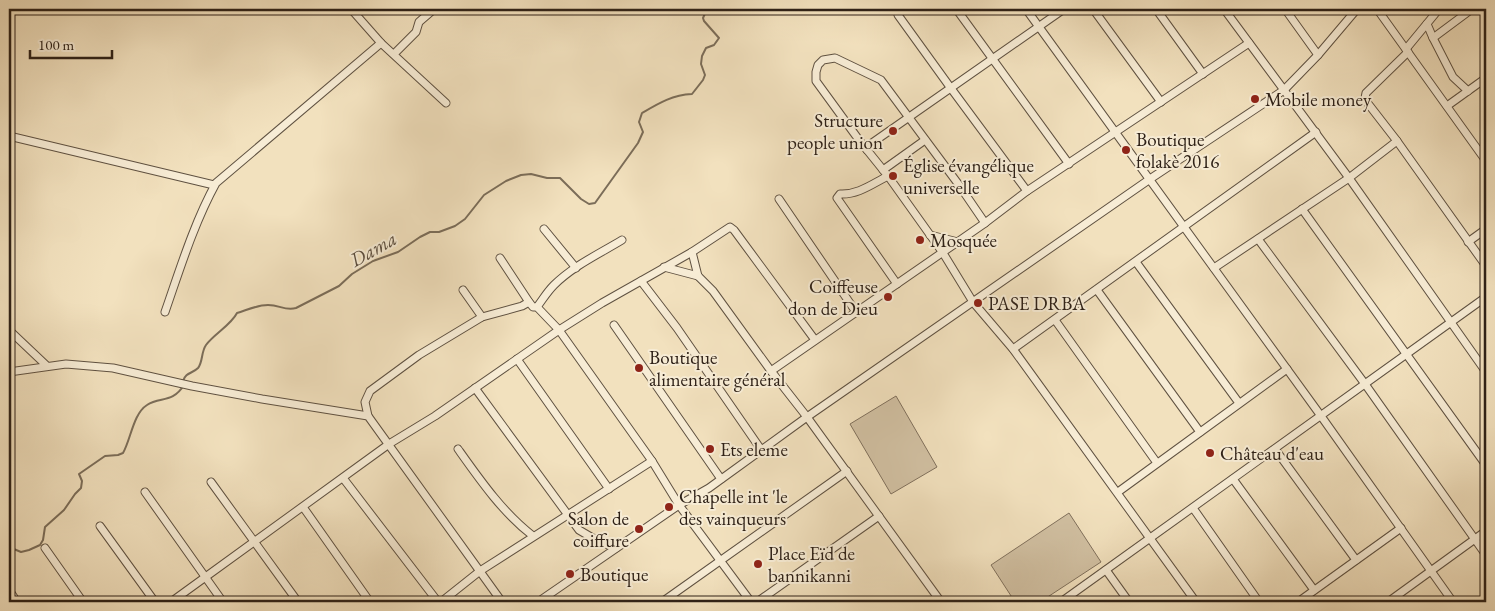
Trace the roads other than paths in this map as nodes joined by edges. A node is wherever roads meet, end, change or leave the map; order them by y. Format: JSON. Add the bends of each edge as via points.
{"nodes":[{"id":1,"x":351,"y":9,"type":"edge"},
{"id":2,"x":434,"y":9,"type":"edge"},
{"id":3,"x":1026,"y":9,"type":"edge"},
{"id":4,"x":1064,"y":9,"type":"edge"},
{"id":5,"x":1093,"y":9,"type":"edge"},
{"id":6,"x":1156,"y":9,"type":"edge"},
{"id":7,"x":1224,"y":9,"type":"edge"},
{"id":8,"x":1285,"y":9,"type":"edge"},
{"id":9,"x":1355,"y":9,"type":"edge"},
{"id":10,"x":1377,"y":9,"type":"edge"},
{"id":11,"x":1439,"y":9,"type":"edge"},
{"id":12,"x":1472,"y":9,"type":"edge"},
{"id":13,"x":957,"y":10,"type":"dead end"},
{"id":14,"x":898,"y":15,"type":"dead end"},
{"id":15,"x":1427,"y":24,"type":"junction"},
{"id":16,"x":1038,"y":26,"type":"junction"},
{"id":17,"x":1433,"y":38,"type":"junction"},
{"id":18,"x":1249,"y":42,"type":"junction"},
{"id":19,"x":381,"y":43,"type":"junction"},
{"id":20,"x":1407,"y":50,"type":"junction"},
{"id":21,"x":394,"y":54,"type":"junction"},
{"id":22,"x":1318,"y":55,"type":"junction"},
{"id":23,"x":993,"y":59,"type":"junction"},
{"id":24,"x":1203,"y":74,"type":"junction"},
{"id":25,"x":1486,"y":78,"type":"edge"},
{"id":26,"x":950,"y":87,"type":"junction"},
{"id":27,"x":1284,"y":90,"type":"junction"},
{"id":28,"x":1468,"y":91,"type":"junction"},
{"id":29,"x":1161,"y":102,"type":"junction"},
{"id":30,"x":446,"y":103,"type":"dead end"},
{"id":31,"x":1447,"y":106,"type":"junction"},
{"id":32,"x":909,"y":117,"type":"junction"},
{"id":33,"x":1316,"y":132,"type":"junction"},
{"id":34,"x":1115,"y":133,"type":"junction"},
{"id":35,"x":9,"y":136,"type":"edge"},
{"id":36,"x":925,"y":140,"type":"junction"},
{"id":37,"x":1397,"y":141,"type":"junction"},
{"id":38,"x":867,"y":150,"type":"junction"},
{"id":39,"x":1485,"y":156,"type":"edge"},
{"id":40,"x":1069,"y":164,"type":"junction"},
{"id":41,"x":883,"y":170,"type":"junction"},
{"id":42,"x":888,"y":176,"type":"junction"},
{"id":43,"x":1349,"y":178,"type":"junction"},
{"id":44,"x":1150,"y":179,"type":"junction"},
{"id":45,"x":214,"y":185,"type":"junction"},
{"id":46,"x":1028,"y":191,"type":"junction"},
{"id":47,"x":778,"y":199,"type":"dead end"},
{"id":48,"x":1302,"y":209,"type":"junction"},
{"id":49,"x":985,"y":223,"type":"junction"},
{"id":50,"x":1184,"y":225,"type":"junction"},
{"id":51,"x":1486,"y":228,"type":"edge"},
{"id":52,"x":544,"y":229,"type":"dead end"},
{"id":53,"x":930,"y":234,"type":"junction"},
{"id":54,"x":1258,"y":239,"type":"junction"},
{"id":55,"x":622,"y":240,"type":"dead end"},
{"id":56,"x":958,"y":242,"type":"junction"},
{"id":57,"x":1468,"y":242,"type":"junction"},
{"id":58,"x":692,"y":252,"type":"junction"},
{"id":59,"x":943,"y":253,"type":"junction"},
{"id":60,"x":500,"y":258,"type":"dead end"},
{"id":61,"x":1136,"y":262,"type":"junction"},
{"id":62,"x":1486,"y":266,"type":"edge"},
{"id":63,"x":664,"y":267,"type":"junction"},
{"id":64,"x":576,"y":268,"type":"junction"},
{"id":65,"x":1214,"y":268,"type":"junction"},
{"id":66,"x":698,"y":276,"type":"junction"},
{"id":67,"x":640,"y":281,"type":"junction"},
{"id":68,"x":897,"y":284,"type":"junction"},
{"id":69,"x":463,"y":290,"type":"dead end"},
{"id":70,"x":1097,"y":290,"type":"junction"},
{"id":71,"x":1486,"y":297,"type":"edge"},
{"id":72,"x":529,"y":302,"type":"junction"},
{"id":73,"x":973,"y":302,"type":"junction"},
{"id":74,"x":537,"y":306,"type":"junction"},
{"id":75,"x":165,"y":312,"type":"dead end"},
{"id":76,"x":856,"y":312,"type":"junction"},
{"id":77,"x":482,"y":317,"type":"junction"},
{"id":78,"x":1055,"y":320,"type":"junction"},
{"id":79,"x":1452,"y":322,"type":"junction"},
{"id":80,"x":614,"y":325,"type":"dead end"},
{"id":81,"x":9,"y":330,"type":"edge"},
{"id":82,"x":559,"y":330,"type":"junction"},
{"id":83,"x":815,"y":340,"type":"junction"},
{"id":84,"x":1013,"y":349,"type":"junction"},
{"id":85,"x":1406,"y":355,"type":"junction"},
{"id":86,"x":516,"y":359,"type":"junction"},
{"id":87,"x":47,"y":366,"type":"junction"},
{"id":88,"x":1287,"y":369,"type":"junction"},
{"id":89,"x":771,"y":371,"type":"junction"},
{"id":90,"x":9,"y":372,"type":"edge"},
{"id":91,"x":1486,"y":372,"type":"edge"},
{"id":92,"x":1365,"y":384,"type":"junction"},
{"id":93,"x":475,"y":388,"type":"junction"},
{"id":94,"x":1240,"y":403,"type":"junction"},
{"id":95,"x":368,"y":416,"type":"junction"},
{"id":96,"x":1321,"y":416,"type":"junction"},
{"id":97,"x":807,"y":417,"type":"junction"},
{"id":98,"x":1200,"y":432,"type":"junction"},
{"id":99,"x":389,"y":444,"type":"junction"},
{"id":100,"x":458,"y":449,"type":"dead end"},
{"id":101,"x":1275,"y":449,"type":"junction"},
{"id":102,"x":762,"y":450,"type":"junction"},
{"id":103,"x":652,"y":461,"type":"junction"},
{"id":104,"x":1157,"y":463,"type":"junction"},
{"id":105,"x":1486,"y":465,"type":"edge"},
{"id":106,"x":846,"y":472,"type":"junction"},
{"id":107,"x":343,"y":478,"type":"junction"},
{"id":108,"x":721,"y":479,"type":"junction"},
{"id":109,"x":1233,"y":479,"type":"junction"},
{"id":110,"x":211,"y":482,"type":"dead end"},
{"id":111,"x":609,"y":489,"type":"junction"},
{"id":112,"x":145,"y":492,"type":"dead end"},
{"id":113,"x":1118,"y":492,"type":"junction"},
{"id":114,"x":679,"y":505,"type":"junction"},
{"id":115,"x":303,"y":507,"type":"junction"},
{"id":116,"x":1193,"y":508,"type":"junction"},
{"id":117,"x":568,"y":515,"type":"junction"},
{"id":118,"x":879,"y":516,"type":"junction"},
{"id":119,"x":100,"y":526,"type":"dead end"},
{"id":120,"x":1402,"y":528,"type":"junction"},
{"id":121,"x":1486,"y":531,"type":"edge"},
{"id":122,"x":533,"y":536,"type":"junction"},
{"id":123,"x":1151,"y":538,"type":"junction"},
{"id":124,"x":1475,"y":539,"type":"junction"},
{"id":125,"x":255,"y":542,"type":"junction"},
{"id":126,"x":45,"y":548,"type":"dead end"},
{"id":127,"x":616,"y":548,"type":"junction"},
{"id":128,"x":1486,"y":555,"type":"edge"},
{"id":129,"x":1356,"y":560,"type":"junction"},
{"id":130,"x":720,"y":561,"type":"junction"},
{"id":131,"x":1106,"y":570,"type":"junction"},
{"id":132,"x":480,"y":571,"type":"junction"},
{"id":133,"x":1431,"y":571,"type":"junction"},
{"id":134,"x":205,"y":578,"type":"junction"},
{"id":135,"x":9,"y":590,"type":"edge"},
{"id":136,"x":1314,"y":590,"type":"junction"},
{"id":137,"x":1064,"y":601,"type":"edge"},
{"id":138,"x":17,"y":602,"type":"edge"},
{"id":139,"x":83,"y":602,"type":"edge"},
{"id":140,"x":155,"y":602,"type":"edge"},
{"id":141,"x":171,"y":602,"type":"edge"},
{"id":142,"x":223,"y":602,"type":"edge"},
{"id":143,"x":298,"y":602,"type":"edge"},
{"id":144,"x":370,"y":602,"type":"edge"},
{"id":145,"x":439,"y":602,"type":"edge"},
{"id":146,"x":502,"y":602,"type":"edge"},
{"id":147,"x":538,"y":602,"type":"edge"},
{"id":148,"x":662,"y":602,"type":"edge"},
{"id":149,"x":751,"y":602,"type":"edge"},
{"id":150,"x":757,"y":602,"type":"edge"},
{"id":151,"x":941,"y":602,"type":"edge"},
{"id":152,"x":1129,"y":602,"type":"edge"},
{"id":153,"x":1196,"y":602,"type":"edge"},
{"id":154,"x":1259,"y":602,"type":"edge"},
{"id":155,"x":1298,"y":602,"type":"edge"},
{"id":156,"x":1388,"y":602,"type":"edge"},
{"id":157,"x":1453,"y":602,"type":"edge"}],
"edges":[{"from":1,"to":19,"type":"street"},
{"from":2,"to":21,"type":"street","via":[[419,22],[416,32]]},
{"from":3,"to":16,"type":"street"},
{"from":4,"to":16,"type":"street"},
{"from":5,"to":29,"type":"street"},
{"from":6,"to":24,"type":"street"},
{"from":7,"to":18,"type":"street"},
{"from":8,"to":22,"type":"street"},
{"from":9,"to":22,"type":"street"},
{"from":10,"to":20,"type":"street"},
{"from":11,"to":15,"type":"street"},
{"from":12,"to":17,"type":"street"},
{"from":13,"to":23,"type":"street"},
{"from":14,"to":26,"type":"street"},
{"from":15,"to":17,"type":"street"},
{"from":15,"to":20,"type":"street"},
{"from":16,"to":23,"type":"street"},
{"from":16,"to":34,"type":"street"},
{"from":17,"to":28,"type":"street","via":[[1453,77]]},
{"from":18,"to":24,"type":"street"},
{"from":18,"to":27,"type":"street"},
{"from":19,"to":21,"type":"street"},
{"from":19,"to":45,"type":"street"},
{"from":20,"to":31,"type":"street"},
{"from":20,"to":37,"type":"street","via":[[1366,93],[1365,98]]},
{"from":21,"to":30,"type":"street"},
{"from":22,"to":27,"type":"street"},
{"from":23,"to":26,"type":"street"},
{"from":23,"to":40,"type":"street"},
{"from":24,"to":29,"type":"street"},
{"from":25,"to":28,"type":"street"},
{"from":26,"to":32,"type":"street"},
{"from":26,"to":46,"type":"street"},
{"from":27,"to":33,"type":"street"},
{"from":27,"to":44,"type":"street"},
{"from":28,"to":31,"type":"street"},
{"from":29,"to":34,"type":"street"},
{"from":31,"to":39,"type":"street"},
{"from":32,"to":36,"type":"street"},
{"from":32,"to":38,"type":"street","via":[[872,142]]},
{"from":32,"to":38,"type":"street","via":[[876,76],[835,58],[823,60],[818,65],[816,81]]},
{"from":33,"to":43,"type":"street"},
{"from":33,"to":50,"type":"street"},
{"from":34,"to":40,"type":"street"},
{"from":34,"to":44,"type":"street"},
{"from":35,"to":45,"type":"street"},
{"from":36,"to":41,"type":"street"},
{"from":36,"to":49,"type":"street"},
{"from":37,"to":43,"type":"street"},
{"from":37,"to":57,"type":"street"},
{"from":38,"to":41,"type":"street"},
{"from":40,"to":46,"type":"street"},
{"from":41,"to":42,"type":"street"},
{"from":42,"to":53,"type":"street"},
{"from":42,"to":68,"type":"street","via":[[837,198]]},
{"from":43,"to":48,"type":"street"},
{"from":43,"to":79,"type":"street"},
{"from":44,"to":50,"type":"street"},
{"from":44,"to":73,"type":"street"},
{"from":45,"to":75,"type":"street"},
{"from":46,"to":49,"type":"street"},
{"from":47,"to":76,"type":"street"},
{"from":48,"to":54,"type":"street"},
{"from":48,"to":85,"type":"street"},
{"from":49,"to":56,"type":"street"},
{"from":50,"to":61,"type":"street"},
{"from":50,"to":65,"type":"street"},
{"from":51,"to":57,"type":"street"},
{"from":52,"to":64,"type":"street"},
{"from":53,"to":56,"type":"street"},
{"from":53,"to":59,"type":"street"},
{"from":54,"to":65,"type":"street"},
{"from":54,"to":92,"type":"street"},
{"from":55,"to":64,"type":"street"},
{"from":56,"to":59,"type":"street"},
{"from":57,"to":62,"type":"street"},
{"from":58,"to":63,"type":"street"},
{"from":58,"to":66,"type":"street"},
{"from":58,"to":83,"type":"street","via":[[732,227]]},
{"from":59,"to":68,"type":"street"},
{"from":59,"to":73,"type":"street"},
{"from":60,"to":72,"type":"street"},
{"from":61,"to":70,"type":"street"},
{"from":61,"to":94,"type":"street"},
{"from":63,"to":66,"type":"street"},
{"from":63,"to":67,"type":"street"},
{"from":64,"to":74,"type":"street","via":[[555,284]]},
{"from":65,"to":88,"type":"street"},
{"from":66,"to":89,"type":"street","via":[[714,292]]},
{"from":67,"to":82,"type":"street"},
{"from":67,"to":102,"type":"street"},
{"from":68,"to":76,"type":"street"},
{"from":69,"to":77,"type":"street"},
{"from":70,"to":78,"type":"street"},
{"from":70,"to":98,"type":"street"},
{"from":71,"to":79,"type":"street"},
{"from":72,"to":74,"type":"street","via":[[533,307]]},
{"from":72,"to":77,"type":"street"},
{"from":73,"to":84,"type":"street"},
{"from":73,"to":97,"type":"street"},
{"from":74,"to":82,"type":"street"},
{"from":76,"to":83,"type":"street"},
{"from":77,"to":95,"type":"street","via":[[419,355],[370,391],[365,402]]},
{"from":78,"to":84,"type":"street"},
{"from":78,"to":104,"type":"street"},
{"from":79,"to":85,"type":"street"},
{"from":79,"to":91,"type":"street"},
{"from":80,"to":108,"type":"street"},
{"from":81,"to":87,"type":"street"},
{"from":82,"to":86,"type":"street"},
{"from":82,"to":103,"type":"street"},
{"from":83,"to":89,"type":"street"},
{"from":84,"to":113,"type":"street"},
{"from":85,"to":92,"type":"street"},
{"from":85,"to":105,"type":"street"},
{"from":86,"to":93,"type":"street"},
{"from":86,"to":111,"type":"street"},
{"from":87,"to":90,"type":"street"},
{"from":87,"to":95,"type":"street","via":[[66,364],[113,368],[192,386]]},
{"from":88,"to":94,"type":"street"},
{"from":88,"to":96,"type":"street"},
{"from":89,"to":97,"type":"street"},
{"from":92,"to":96,"type":"street"},
{"from":92,"to":124,"type":"street"},
{"from":93,"to":99,"type":"street"},
{"from":93,"to":117,"type":"street"},
{"from":94,"to":98,"type":"street"},
{"from":95,"to":99,"type":"street"},
{"from":96,"to":101,"type":"street"},
{"from":96,"to":120,"type":"street"},
{"from":97,"to":102,"type":"street"},
{"from":97,"to":106,"type":"street"},
{"from":98,"to":104,"type":"street"},
{"from":99,"to":107,"type":"street"},
{"from":99,"to":132,"type":"street"},
{"from":100,"to":122,"type":"street","via":[[514,519]]},
{"from":101,"to":109,"type":"street"},
{"from":101,"to":129,"type":"street"},
{"from":102,"to":108,"type":"street"},
{"from":103,"to":111,"type":"street"},
{"from":103,"to":114,"type":"street"},
{"from":104,"to":113,"type":"street"},
{"from":106,"to":118,"type":"street"},
{"from":106,"to":130,"type":"street"},
{"from":107,"to":115,"type":"street"},
{"from":107,"to":145,"type":"street"},
{"from":108,"to":114,"type":"street"},
{"from":109,"to":116,"type":"street"},
{"from":109,"to":136,"type":"street"},
{"from":110,"to":125,"type":"street"},
{"from":111,"to":117,"type":"street"},
{"from":112,"to":134,"type":"street"},
{"from":113,"to":123,"type":"street"},
{"from":114,"to":127,"type":"street"},
{"from":114,"to":130,"type":"street"},
{"from":115,"to":125,"type":"street"},
{"from":115,"to":144,"type":"street"},
{"from":116,"to":123,"type":"street"},
{"from":116,"to":154,"type":"street"},
{"from":117,"to":122,"type":"street"},
{"from":117,"to":127,"type":"street","via":[[579,530]]},
{"from":118,"to":150,"type":"street"},
{"from":118,"to":151,"type":"street"},
{"from":119,"to":140,"type":"street"},
{"from":120,"to":129,"type":"street"},
{"from":120,"to":133,"type":"street"},
{"from":121,"to":124,"type":"street"},
{"from":122,"to":132,"type":"street"},
{"from":123,"to":131,"type":"street"},
{"from":123,"to":153,"type":"street"},
{"from":124,"to":128,"type":"street"},
{"from":124,"to":133,"type":"street"},
{"from":125,"to":134,"type":"street"},
{"from":125,"to":143,"type":"street"},
{"from":126,"to":139,"type":"street"},
{"from":127,"to":147,"type":"street"},
{"from":129,"to":136,"type":"street"},
{"from":130,"to":148,"type":"street"},
{"from":130,"to":149,"type":"street"},
{"from":131,"to":137,"type":"street"},
{"from":131,"to":152,"type":"street"},
{"from":132,"to":145,"type":"street"},
{"from":132,"to":146,"type":"street"},
{"from":133,"to":156,"type":"street"},
{"from":133,"to":157,"type":"street"},
{"from":134,"to":141,"type":"street"},
{"from":134,"to":142,"type":"street"},
{"from":135,"to":138,"type":"street"},
{"from":136,"to":155,"type":"street"}]}
